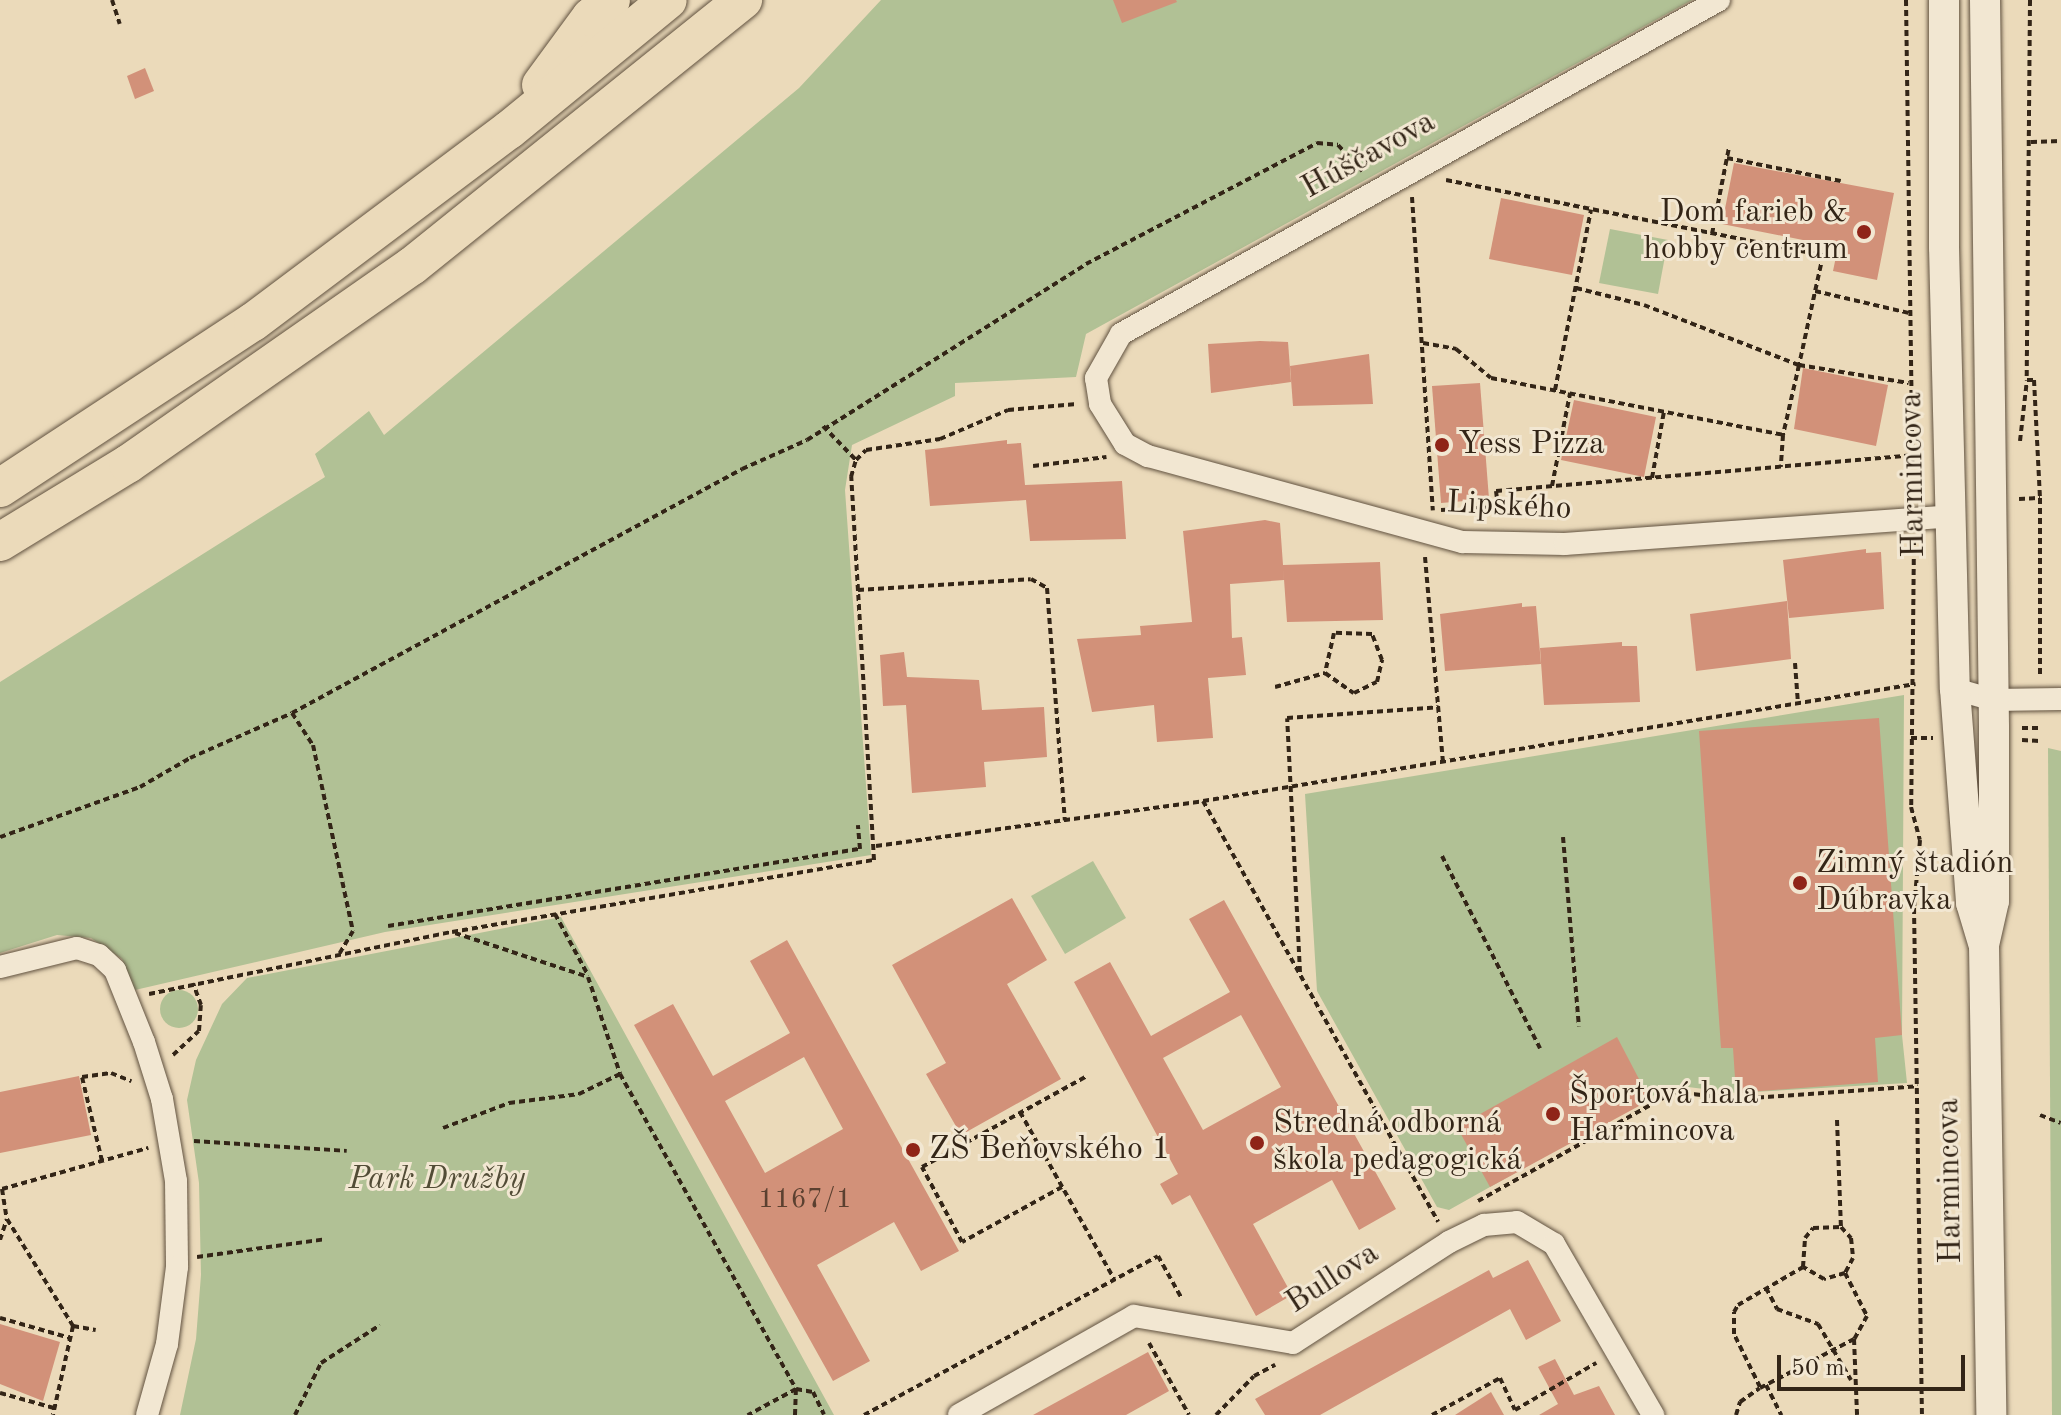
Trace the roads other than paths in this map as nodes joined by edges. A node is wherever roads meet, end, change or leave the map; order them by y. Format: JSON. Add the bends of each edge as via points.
{"nodes":[{"id":1,"x":611,"y":0,"type":"edge"},
{"id":2,"x":668,"y":0,"type":"edge"},
{"id":3,"x":743,"y":0,"type":"edge"},
{"id":4,"x":1719,"y":0,"type":"edge"},
{"id":5,"x":1944,"y":0,"type":"edge"},
{"id":6,"x":1985,"y":0,"type":"edge"},
{"id":7,"x":509,"y":130,"type":"junction"},
{"id":8,"x":1100,"y":404,"type":"joint"},
{"id":9,"x":0,"y":488,"type":"edge"},
{"id":10,"x":1951,"y":516,"type":"junction"},
{"id":11,"x":0,"y":542,"type":"edge"},
{"id":12,"x":1955,"y":689,"type":"junction"},
{"id":13,"x":2061,"y":699,"type":"edge"},
{"id":14,"x":1993,"y":700,"type":"junction"},
{"id":15,"x":1984,"y":945,"type":"junction"},
{"id":16,"x":0,"y":967,"type":"edge"},
{"id":17,"x":147,"y":1415,"type":"edge"},
{"id":18,"x":959,"y":1415,"type":"edge"},
{"id":19,"x":1653,"y":1415,"type":"edge"},
{"id":20,"x":1991,"y":1415,"type":"edge"}],
"edges":[{"from":1,"to":7,"type":"highway","via":[[591,17]]},
{"from":2,"to":7,"type":"highway"},
{"from":3,"to":11,"type":"highway","via":[[412,266],[128,464]]},
{"from":4,"to":8,"type":"street","name":"Húščavova","via":[[1121,334],[1096,378]]},
{"from":5,"to":10,"type":"street","name":"Harmincova"},
{"from":6,"to":14,"type":"street","name":"Harmincova"},
{"from":7,"to":9,"type":"highway","via":[[253,322]]},
{"from":8,"to":10,"type":"street","name":"Lipského","via":[[1125,444],[1148,456],[1430,535],[1520,546]]},
{"from":10,"to":12,"type":"street","name":"Harmincova"},
{"from":12,"to":14,"type":"street"},
{"from":12,"to":15,"type":"street","name":"Harmincova","via":[[1971,903]]},
{"from":13,"to":14,"type":"street"},
{"from":14,"to":15,"type":"street","name":"Harmincova","via":[[1994,901]]},
{"from":15,"to":20,"type":"street","name":"Harmincova"},
{"from":16,"to":17,"type":"street","via":[[77,948],[99,955],[137,997],[176,1181],[177,1267],[167,1344]]},
{"from":18,"to":19,"type":"street","name":"Bullova","via":[[1134,1316],[1293,1343],[1440,1233],[1517,1222],[1554,1244]]}]}
